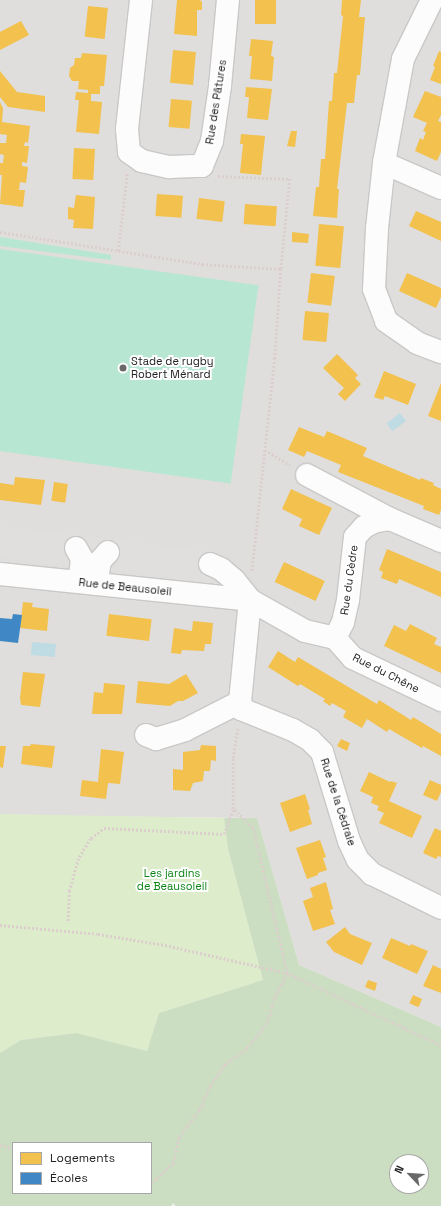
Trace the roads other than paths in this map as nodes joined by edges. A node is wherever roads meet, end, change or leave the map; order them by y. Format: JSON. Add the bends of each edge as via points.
{"nodes":[{"id":1,"x":141,"y":0,"type":"edge"},
{"id":2,"x":228,"y":0,"type":"edge"},
{"id":3,"x":432,"y":0,"type":"edge"},
{"id":4,"x":384,"y":163,"type":"junction"},
{"id":5,"x":441,"y":188,"type":"edge"},
{"id":6,"x":441,"y":352,"type":"edge"},
{"id":7,"x":307,"y":475,"type":"road end"},
{"id":8,"x":390,"y":519,"type":"junction"},
{"id":9,"x":441,"y":541,"type":"edge"},
{"id":10,"x":76,"y":548,"type":"dead end"},
{"id":11,"x":108,"y":552,"type":"dead end"},
{"id":12,"x":210,"y":564,"type":"dead end"},
{"id":13,"x":0,"y":574,"type":"edge"},
{"id":14,"x":87,"y":583,"type":"junction"},
{"id":15,"x":250,"y":600,"type":"junction"},
{"id":16,"x":335,"y":638,"type":"junction"},
{"id":17,"x":441,"y":700,"type":"edge"},
{"id":18,"x":241,"y":705,"type":"junction"},
{"id":19,"x":146,"y":735,"type":"dead end"},
{"id":20,"x":441,"y":908,"type":"edge"}],
"edges":[{"from":1,"to":2,"type":"street","name":"Rue des Pâtures","via":[[127,129],[129,152],[142,161],[169,167],[202,166],[212,141]]},
{"from":3,"to":4,"type":"street","via":[[403,59]]},
{"from":4,"to":5,"type":"street"},
{"from":4,"to":6,"type":"street","via":[[374,289],[386,321],[417,343]]},
{"from":7,"to":8,"type":"street"},
{"from":8,"to":9,"type":"street"},
{"from":8,"to":16,"type":"street","name":"Rue du Cèdre","via":[[376,521],[364,527],[355,536],[348,600],[343,622]]},
{"from":10,"to":14,"type":"street","via":[[82,559]]},
{"from":11,"to":14,"type":"street"},
{"from":12,"to":15,"type":"street","via":[[234,580]]},
{"from":13,"to":14,"type":"street","name":"Rue de Beausoleil"},
{"from":14,"to":15,"type":"street","name":"Rue de Beausoleil"},
{"from":15,"to":16,"type":"street","via":[[305,631]]},
{"from":15,"to":18,"type":"street"},
{"from":16,"to":17,"type":"street","name":"Rue du Chêne","via":[[353,658]]},
{"from":18,"to":19,"type":"street","via":[[185,730],[156,739]]},
{"from":18,"to":20,"type":"street","name":"Rue de la Cédraie","via":[[310,740],[322,752],[349,841],[358,860],[372,874]]}]}
